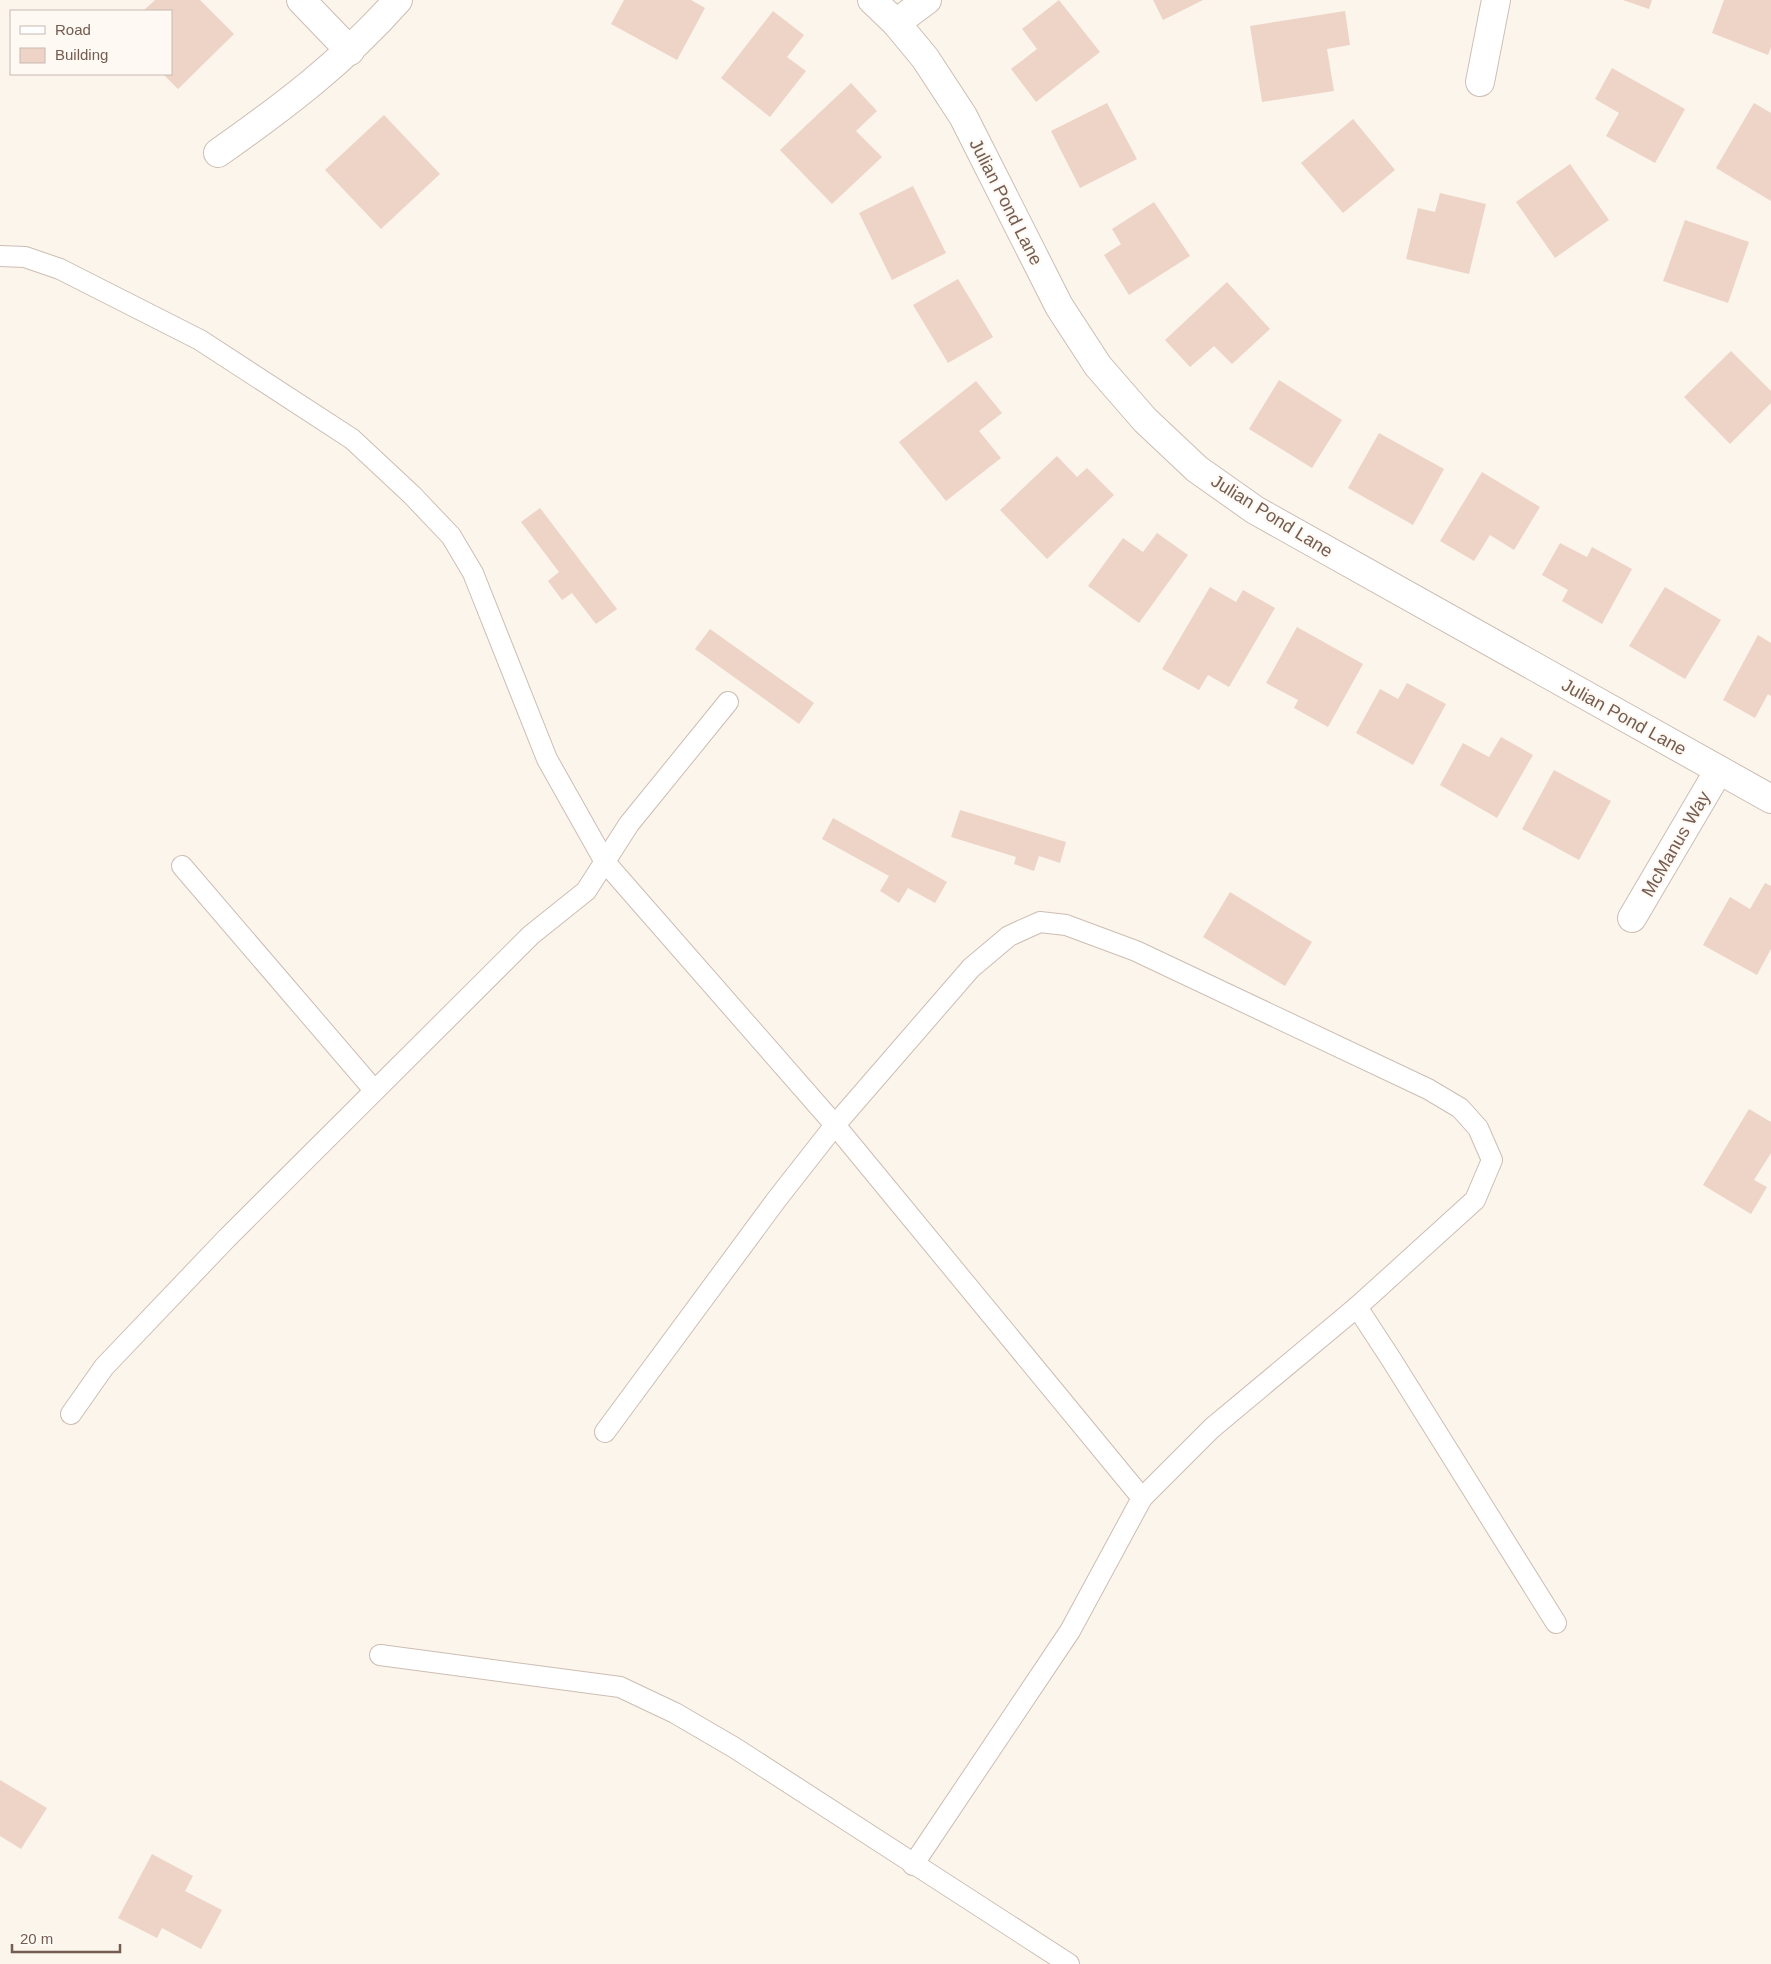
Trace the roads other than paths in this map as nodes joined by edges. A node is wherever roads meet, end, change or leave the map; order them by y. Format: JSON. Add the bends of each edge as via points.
{"nodes":[{"id":1,"x":301,"y":0,"type":"edge"},
{"id":2,"x":398,"y":0,"type":"edge"},
{"id":3,"x":872,"y":0,"type":"edge"},
{"id":4,"x":927,"y":0,"type":"edge"},
{"id":5,"x":1496,"y":0,"type":"edge"},
{"id":6,"x":896,"y":23,"type":"junction"},
{"id":7,"x":350,"y":51,"type":"junction"},
{"id":8,"x":1480,"y":82,"type":"dead end"},
{"id":9,"x":218,"y":153,"type":"dead end"},
{"id":10,"x":0,"y":256,"type":"edge"},
{"id":11,"x":728,"y":702,"type":"dead end"},
{"id":12,"x":1719,"y":770,"type":"junction"},
{"id":13,"x":1771,"y":799,"type":"edge"},
{"id":14,"x":605,"y":862,"type":"junction"},
{"id":15,"x":182,"y":866,"type":"dead end"},
{"id":16,"x":1632,"y":918,"type":"dead end"},
{"id":17,"x":374,"y":1090,"type":"junction"},
{"id":18,"x":835,"y":1125,"type":"junction"},
{"id":19,"x":1357,"y":1307,"type":"junction"},
{"id":20,"x":71,"y":1414,"type":"dead end"},
{"id":21,"x":605,"y":1432,"type":"dead end"},
{"id":22,"x":1142,"y":1498,"type":"junction"},
{"id":23,"x":1556,"y":1623,"type":"dead end"},
{"id":24,"x":380,"y":1654,"type":"dead end"},
{"id":25,"x":913,"y":1865,"type":"junction"},
{"id":26,"x":1069,"y":1964,"type":"edge"}],
"edges":[{"from":1,"to":7,"type":"street"},
{"from":2,"to":7,"type":"street"},
{"from":3,"to":6,"type":"street","name":"Julian Pond Lane"},
{"from":4,"to":6,"type":"street"},
{"from":5,"to":8,"type":"street"},
{"from":6,"to":12,"type":"street","name":"Julian Pond Lane","via":[[925,58],[963,116],[1059,306],[1098,366],[1145,420],[1197,469],[1255,510]]},
{"from":7,"to":9,"type":"street","via":[[285,106]]},
{"from":10,"to":14,"type":"lane","via":[[25,257],[60,269],[200,340],[352,439],[412,495],[451,536],[472,573],[547,759]]},
{"from":11,"to":14,"type":"lane","via":[[628,824]]},
{"from":12,"to":13,"type":"street","name":"Julian Pond Lane"},
{"from":12,"to":16,"type":"street","name":"McManus Way"},
{"from":14,"to":17,"type":"lane","via":[[586,891],[531,935]]},
{"from":14,"to":18,"type":"lane"},
{"from":15,"to":17,"type":"lane"},
{"from":17,"to":20,"type":"lane","via":[[104,1367]]},
{"from":18,"to":19,"type":"lane","via":[[971,968],[1009,936],[1040,922],[1066,925],[1136,951],[1428,1089],[1460,1108],[1478,1128],[1492,1160],[1475,1200]]},
{"from":18,"to":21,"type":"lane","via":[[776,1199]]},
{"from":18,"to":22,"type":"lane"},
{"from":19,"to":22,"type":"lane","via":[[1212,1428]]},
{"from":19,"to":23,"type":"lane"},
{"from":22,"to":25,"type":"lane","via":[[1070,1631]]},
{"from":24,"to":25,"type":"lane","via":[[620,1687],[675,1713],[735,1748]]},
{"from":25,"to":26,"type":"lane"}]}
